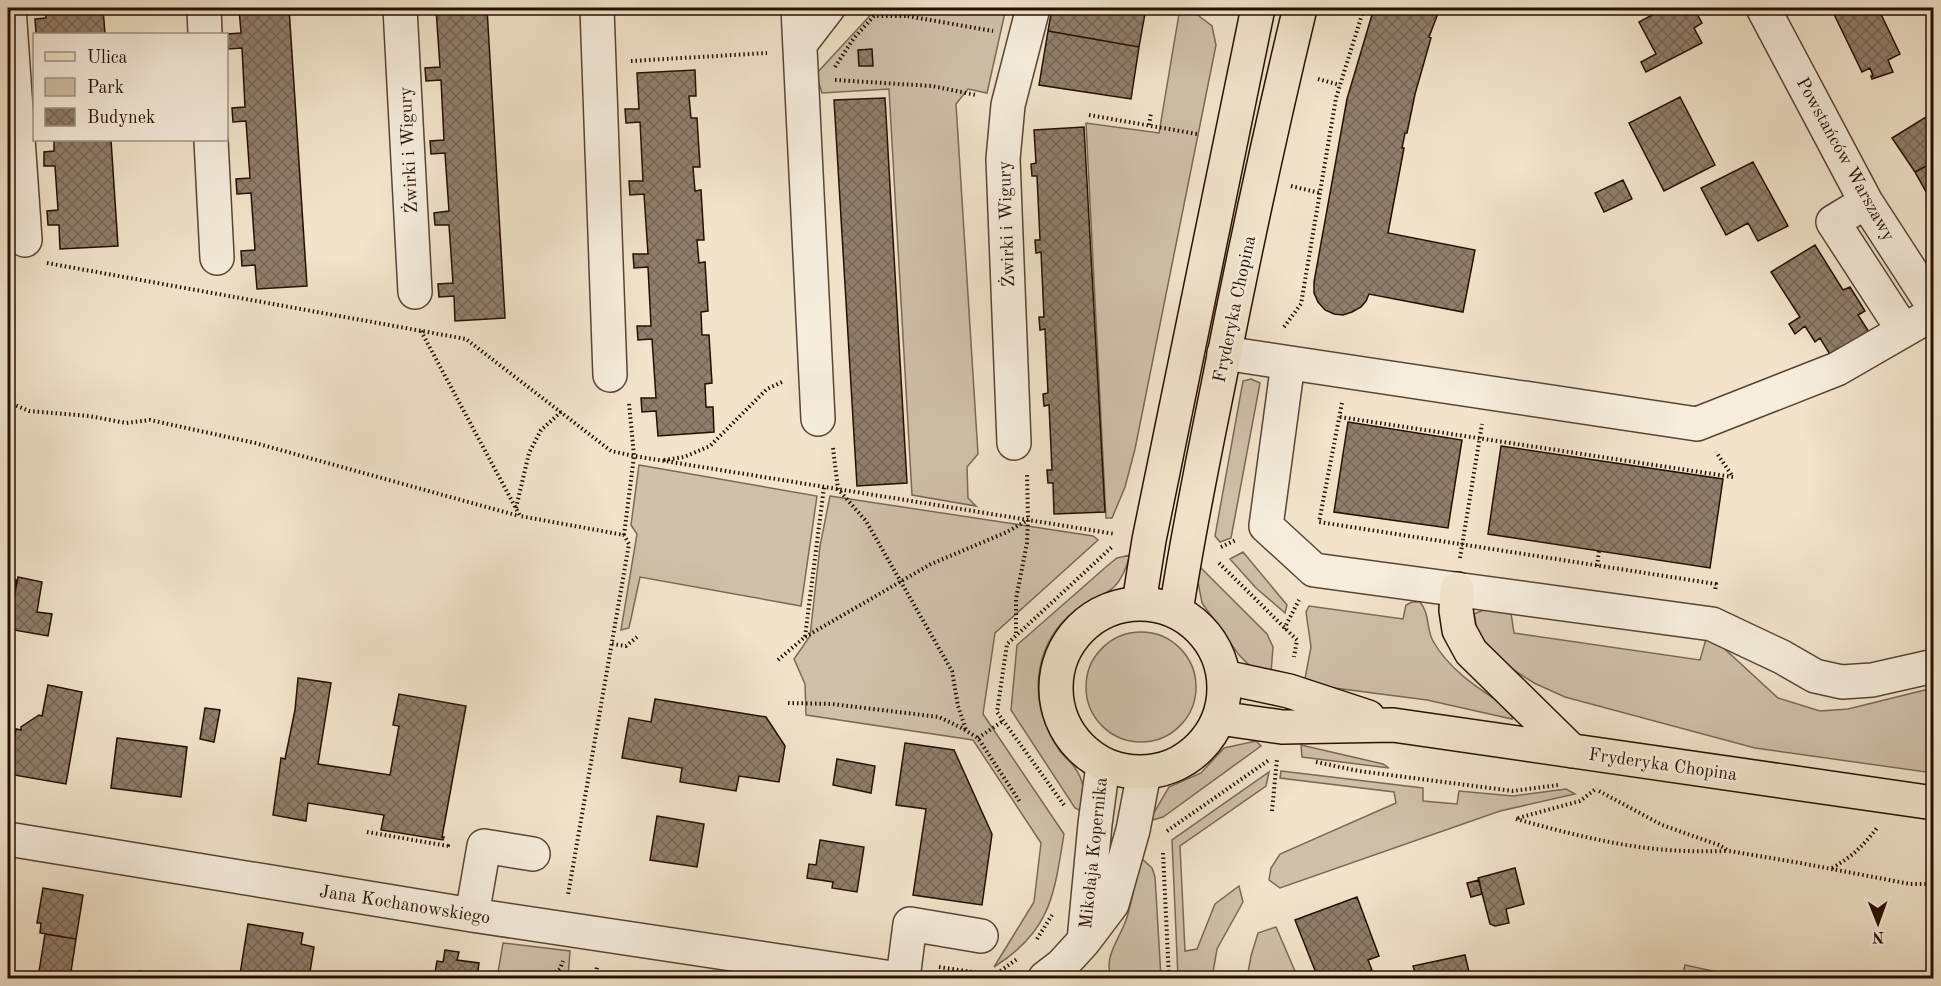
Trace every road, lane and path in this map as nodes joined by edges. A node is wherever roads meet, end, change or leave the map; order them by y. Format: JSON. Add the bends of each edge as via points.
{"nodes":[{"id":1,"x":9,"y":8,"type":"edge"},
{"id":2,"x":204,"y":8,"type":"edge"},
{"id":3,"x":400,"y":8,"type":"edge"},
{"id":4,"x":597,"y":8,"type":"edge"},
{"id":5,"x":798,"y":8,"type":"edge"},
{"id":6,"x":828,"y":8,"type":"edge"},
{"id":7,"x":909,"y":8,"type":"edge"},
{"id":8,"x":1258,"y":8,"type":"edge"},
{"id":9,"x":1300,"y":8,"type":"edge"},
{"id":10,"x":1365,"y":8,"type":"edge"},
{"id":11,"x":1763,"y":8,"type":"edge"},
{"id":12,"x":907,"y":16,"type":"junction"},
{"id":13,"x":1030,"y":22,"type":"edge"},
{"id":14,"x":205,"y":33,"type":"edge"},
{"id":15,"x":599,"y":63,"type":"junction"},
{"id":16,"x":807,"y":63,"type":"junction"},
{"id":17,"x":1311,"y":78,"type":"dead end"},
{"id":18,"x":1340,"y":85,"type":"junction"},
{"id":19,"x":1008,"y":105,"type":"junction"},
{"id":20,"x":1151,"y":113,"type":"dead end"},
{"id":21,"x":1089,"y":115,"type":"dead end"},
{"id":22,"x":1149,"y":126,"type":"junction"},
{"id":23,"x":1188,"y":132,"type":"dead end"},
{"id":24,"x":211,"y":141,"type":"edge"},
{"id":25,"x":1289,"y":186,"type":"dead end"},
{"id":26,"x":1320,"y":193,"type":"junction"},
{"id":27,"x":1866,"y":202,"type":"junction"},
{"id":28,"x":32,"y":251,"type":"joint"},
{"id":29,"x":217,"y":258,"type":"dead end"},
{"id":30,"x":415,"y":292,"type":"joint"},
{"id":31,"x":1934,"y":307,"type":"edge"},
{"id":32,"x":1934,"y":313,"type":"edge"},
{"id":33,"x":1904,"y":330,"type":"junction"},
{"id":34,"x":421,"y":331,"type":"junction"},
{"id":35,"x":1224,"y":353,"type":"junction"},
{"id":36,"x":1275,"y":361,"type":"junction"},
{"id":37,"x":1346,"y":370,"type":"junction"},
{"id":38,"x":610,"y":375,"type":"joint"},
{"id":39,"x":784,"y":381,"type":"dead end"},
{"id":40,"x":1487,"y":394,"type":"junction"},
{"id":41,"x":8,"y":402,"type":"edge"},
{"id":42,"x":562,"y":411,"type":"junction"},
{"id":43,"x":1340,"y":417,"type":"junction"},
{"id":44,"x":818,"y":419,"type":"joint"},
{"id":45,"x":1697,"y":424,"type":"junction"},
{"id":46,"x":1480,"y":437,"type":"junction"},
{"id":47,"x":1014,"y":443,"type":"joint"},
{"id":48,"x":634,"y":456,"type":"junction"},
{"id":49,"x":660,"y":460,"type":"junction"},
{"id":50,"x":824,"y":487,"type":"junction"},
{"id":51,"x":838,"y":489,"type":"junction"},
{"id":52,"x":516,"y":509,"type":"junction"},
{"id":53,"x":520,"y":516,"type":"junction"},
{"id":54,"x":1028,"y":520,"type":"junction"},
{"id":55,"x":624,"y":535,"type":"junction"},
{"id":56,"x":1122,"y":535,"type":"dead end"},
{"id":57,"x":1116,"y":542,"type":"dead end"},
{"id":58,"x":1461,"y":545,"type":"junction"},
{"id":59,"x":1599,"y":551,"type":"dead end"},
{"id":60,"x":1597,"y":566,"type":"junction"},
{"id":61,"x":901,"y":580,"type":"junction"},
{"id":62,"x":1457,"y":589,"type":"junction"},
{"id":63,"x":1139,"y":603,"type":"junction"},
{"id":64,"x":1176,"y":612,"type":"junction"},
{"id":65,"x":1712,"y":624,"type":"junction"},
{"id":66,"x":1016,"y":633,"type":"junction"},
{"id":67,"x":637,"y":637,"type":"dead end"},
{"id":68,"x":804,"y":637,"type":"junction"},
{"id":69,"x":612,"y":644,"type":"junction"},
{"id":70,"x":778,"y":660,"type":"dead end"},
{"id":71,"x":1934,"y":666,"type":"edge"},
{"id":72,"x":1224,"y":677,"type":"junction"},
{"id":73,"x":788,"y":703,"type":"dead end"},
{"id":74,"x":1219,"y":718,"type":"junction"},
{"id":75,"x":1003,"y":721,"type":"junction"},
{"id":76,"x":1393,"y":725,"type":"junction"},
{"id":77,"x":966,"y":730,"type":"junction"},
{"id":78,"x":978,"y":738,"type":"junction"},
{"id":79,"x":1572,"y":751,"type":"junction"},
{"id":80,"x":1313,"y":762,"type":"dead end"},
{"id":81,"x":1103,"y":765,"type":"junction"},
{"id":82,"x":1144,"y":773,"type":"junction"},
{"id":83,"x":1564,"y":784,"type":"dead end"},
{"id":84,"x":1020,"y":802,"type":"dead end"},
{"id":85,"x":1930,"y":803,"type":"edge"},
{"id":86,"x":1272,"y":811,"type":"dead end"},
{"id":87,"x":1869,"y":822,"type":"dead end"},
{"id":88,"x":1095,"y":824,"type":"junction"},
{"id":89,"x":367,"y":832,"type":"dead end"},
{"id":90,"x":1148,"y":832,"type":"junction"},
{"id":91,"x":8,"y":839,"type":"edge"},
{"id":92,"x":1729,"y":851,"type":"junction"},
{"id":93,"x":533,"y":854,"type":"dead end"},
{"id":94,"x":446,"y":855,"type":"dead end"},
{"id":95,"x":1831,"y":869,"type":"junction"},
{"id":96,"x":1934,"y":884,"type":"edge"},
{"id":97,"x":568,"y":897,"type":"dead end"},
{"id":98,"x":1054,"y":909,"type":"dead end"},
{"id":99,"x":472,"y":915,"type":"junction"},
{"id":100,"x":981,"y":936,"type":"dead end"},
{"id":101,"x":1084,"y":941,"type":"junction"},
{"id":102,"x":1030,"y":946,"type":"dead end"},
{"id":103,"x":1019,"y":958,"type":"dead end"},
{"id":104,"x":790,"y":970,"type":"edge"},
{"id":105,"x":1061,"y":974,"type":"edge"},
{"id":106,"x":892,"y":978,"type":"edge"},
{"id":107,"x":903,"y":978,"type":"edge"},
{"id":108,"x":984,"y":978,"type":"edge"},
{"id":109,"x":1168,"y":978,"type":"edge"}],
"edges":[{"from":1,"to":28,"type":"street"},
{"from":2,"to":14,"type":"street"},
{"from":3,"to":30,"type":"street","name":"Żwirki i Wigury"},
{"from":4,"to":15,"type":"street"},
{"from":5,"to":16,"type":"street"},
{"from":6,"to":16,"type":"street"},
{"from":7,"to":12,"type":"path"},
{"from":8,"to":63,"type":"main road","name":"Fryderyka Chopina"},
{"from":9,"to":35,"type":"main road","name":"Fryderyka Chopina","via":[[1270,130]]},
{"from":10,"to":18,"type":"path"},
{"from":11,"to":27,"type":"street","name":"Powstańców Warszawy"},
{"from":12,"to":13,"type":"path"},
{"from":12,"to":16,"type":"path","via":[[874,16],[854,38]]},
{"from":13,"to":19,"type":"street","name":"Żwirki i Wigury"},
{"from":15,"to":16,"type":"path"},
{"from":15,"to":38,"type":"street"},
{"from":16,"to":19,"type":"path","via":[[970,93]]},
{"from":16,"to":44,"type":"street"},
{"from":17,"to":18,"type":"path"},
{"from":18,"to":26,"type":"path"},
{"from":19,"to":47,"type":"street","name":"Żwirki i Wigury","via":[[1003,159]]},
{"from":20,"to":22,"type":"path"},
{"from":21,"to":22,"type":"path"},
{"from":22,"to":23,"type":"path"},
{"from":24,"to":29,"type":"street"},
{"from":25,"to":26,"type":"path"},
{"from":26,"to":36,"type":"path","via":[[1301,304]]},
{"from":27,"to":31,"type":"street","name":"Powstańców Warszawy"},
{"from":27,"to":33,"type":"street","via":[[1833,222]]},
{"from":28,"to":34,"type":"path"},
{"from":30,"to":34,"type":"path"},
{"from":32,"to":33,"type":"street"},
{"from":33,"to":45,"type":"street","via":[[1837,369]]},
{"from":34,"to":42,"type":"path","via":[[466,339]]},
{"from":34,"to":52,"type":"path"},
{"from":35,"to":36,"type":"street"},
{"from":35,"to":64,"type":"main road","name":"Fryderyka Chopina"},
{"from":36,"to":37,"type":"street"},
{"from":36,"to":62,"type":"street","via":[[1266,526],[1314,570]]},
{"from":37,"to":40,"type":"street"},
{"from":37,"to":43,"type":"path"},
{"from":38,"to":48,"type":"path","via":[[627,376]]},
{"from":39,"to":49,"type":"path","via":[[767,389],[710,446],[684,457]]},
{"from":40,"to":45,"type":"street"},
{"from":40,"to":46,"type":"path"},
{"from":41,"to":53,"type":"path","via":[[29,411],[126,423],[150,420],[232,438]]},
{"from":42,"to":48,"type":"path","via":[[611,451]]},
{"from":42,"to":52,"type":"path","via":[[541,430],[529,453]]},
{"from":43,"to":46,"type":"path"},
{"from":43,"to":58,"type":"path","via":[[1319,522]]},
{"from":44,"to":51,"type":"path","via":[[833,441]]},
{"from":45,"to":46,"type":"path","via":[[1733,477]]},
{"from":46,"to":58,"type":"path"},
{"from":47,"to":54,"type":"path","via":[[1026,446]]},
{"from":48,"to":49,"type":"path"},
{"from":48,"to":55,"type":"path"},
{"from":49,"to":50,"type":"path"},
{"from":50,"to":51,"type":"path"},
{"from":50,"to":68,"type":"path"},
{"from":51,"to":54,"type":"path"},
{"from":51,"to":61,"type":"path","via":[[866,521]]},
{"from":52,"to":53,"type":"path"},
{"from":53,"to":55,"type":"path"},
{"from":54,"to":56,"type":"path"},
{"from":54,"to":61,"type":"path"},
{"from":54,"to":66,"type":"path","via":[[1016,599]]},
{"from":55,"to":69,"type":"path","via":[[629,544]]},
{"from":57,"to":66,"type":"path"},
{"from":58,"to":60,"type":"path"},
{"from":58,"to":62,"type":"path"},
{"from":59,"to":60,"type":"path"},
{"from":60,"to":65,"type":"path","via":[[1716,584]]},
{"from":61,"to":68,"type":"path"},
{"from":61,"to":77,"type":"path","via":[[951,671]]},
{"from":62,"to":65,"type":"street"},
{"from":62,"to":79,"type":"main road","via":[[1459,630],[1471,652]]},
{"from":63,"to":64,"type":"main road"},
{"from":63,"to":81,"type":"main road","via":[[1094,616],[1077,631],[1056,673],[1055,695],[1070,736]]},
{"from":64,"to":72,"type":"main road","via":[[1209,639]]},
{"from":65,"to":71,"type":"street","via":[[1815,676],[1842,682],[1872,680]]},
{"from":66,"to":75,"type":"path","via":[[1007,644],[1004,664],[997,712]]},
{"from":67,"to":69,"type":"path","via":[[626,646]]},
{"from":68,"to":70,"type":"path"},
{"from":69,"to":97,"type":"path"},
{"from":72,"to":74,"type":"main road"},
{"from":72,"to":76,"type":"main road","name":"Fryderyka Chopina","via":[[1289,691]]},
{"from":73,"to":77,"type":"path","via":[[832,704],[939,717]]},
{"from":74,"to":76,"type":"main road","name":"Fryderyka Chopina","via":[[1282,727]]},
{"from":74,"to":82,"type":"main road","via":[[1208,739],[1190,757],[1168,768]]},
{"from":75,"to":78,"type":"path"},
{"from":75,"to":88,"type":"path","via":[[1073,818]]},
{"from":76,"to":79,"type":"main road","name":"Fryderyka Chopina"},
{"from":77,"to":78,"type":"path"},
{"from":78,"to":84,"type":"path"},
{"from":79,"to":85,"type":"main road","name":"Fryderyka Chopina"},
{"from":80,"to":83,"type":"path","via":[[1513,791]]},
{"from":81,"to":82,"type":"main road"},
{"from":81,"to":88,"type":"street","name":"Mikołaja Kopernika"},
{"from":82,"to":90,"type":"street","name":"Mikołaja Kopernika"},
{"from":86,"to":90,"type":"path","via":[[1278,754]]},
{"from":87,"to":95,"type":"path","via":[[1881,823],[1853,857]]},
{"from":88,"to":101,"type":"street","name":"Mikołaja Kopernika"},
{"from":89,"to":94,"type":"path","via":[[448,846]]},
{"from":90,"to":101,"type":"street","name":"Mikołaja Kopernika","via":[[1112,904]]},
{"from":90,"to":109,"type":"path"},
{"from":91,"to":99,"type":"street","name":"Jana Kochanowskiego"},
{"from":92,"to":92,"type":"path","via":[[1639,847],[1516,819],[1580,801],[1595,786],[1662,825]]},
{"from":92,"to":95,"type":"path"},
{"from":93,"to":99,"type":"street","via":[[484,846]]},
{"from":95,"to":96,"type":"path","via":[[1910,884]]},
{"from":98,"to":102,"type":"path"},
{"from":99,"to":104,"type":"street","name":"Jana Kochanowskiego"},
{"from":100,"to":107,"type":"street","via":[[910,924]]},
{"from":101,"to":105,"type":"street","name":"Mikołaja Kopernika"},
{"from":103,"to":108,"type":"path"},
{"from":104,"to":106,"type":"street","name":"Jana Kochanowskiego"}]}
